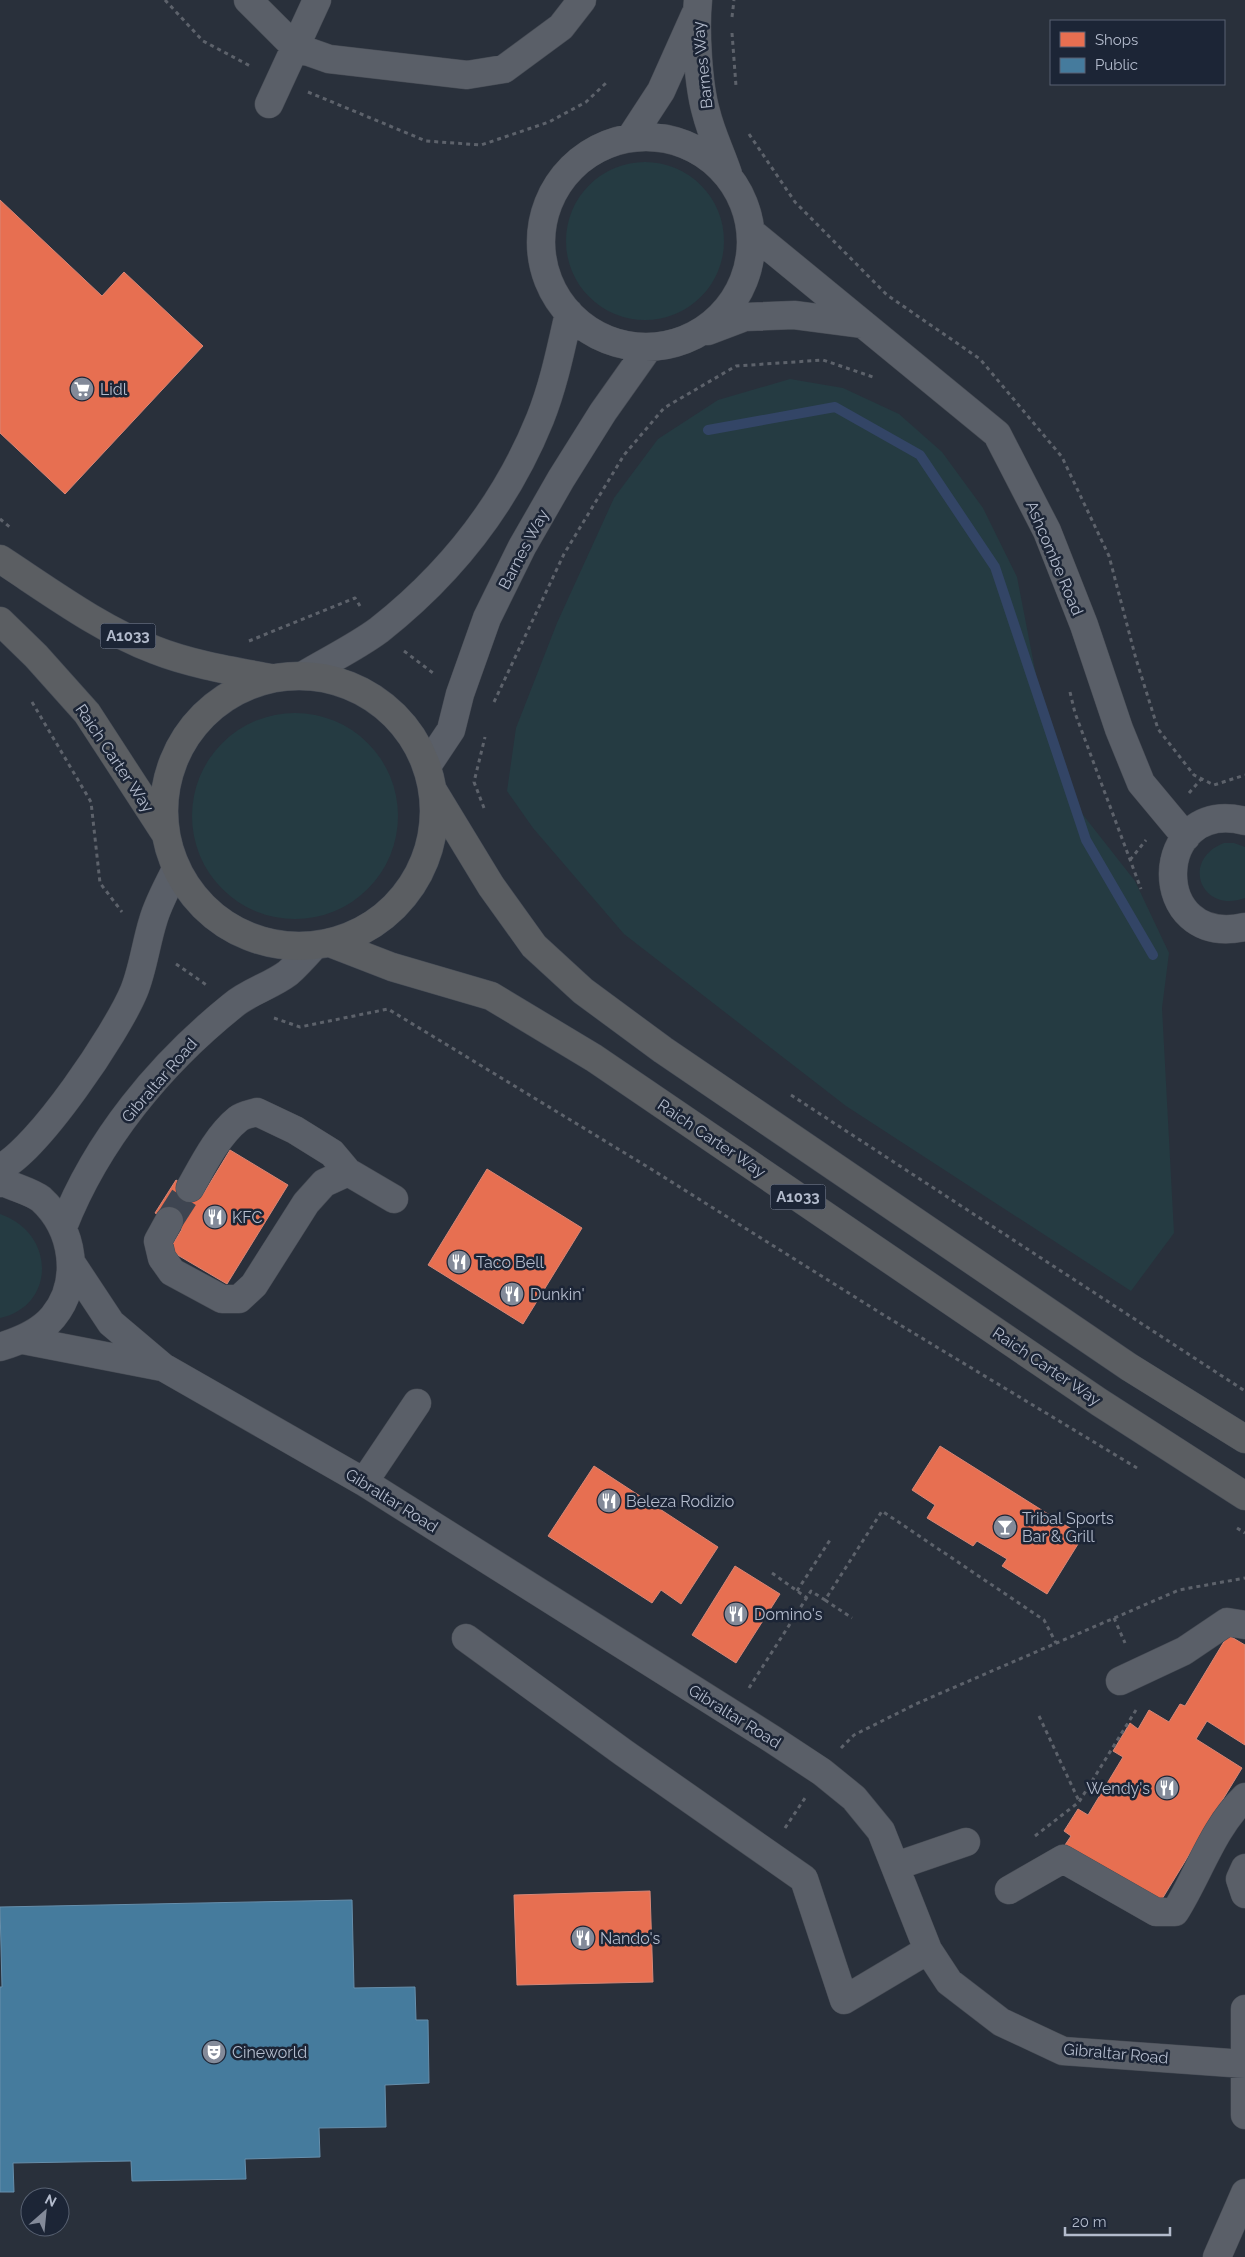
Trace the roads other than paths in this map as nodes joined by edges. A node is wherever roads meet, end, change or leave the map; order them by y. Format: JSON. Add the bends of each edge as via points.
{"nodes":[{"id":1,"x":248,"y":0,"type":"edge"},
{"id":2,"x":317,"y":0,"type":"edge"},
{"id":3,"x":582,"y":0,"type":"edge"},
{"id":4,"x":698,"y":6,"type":"edge"},
{"id":5,"x":295,"y":47,"type":"junction"},
{"id":6,"x":269,"y":104,"type":"dead end"},
{"id":7,"x":631,"y":137,"type":"junction"},
{"id":8,"x":728,"y":175,"type":"junction"},
{"id":9,"x":752,"y":232,"type":"junction"},
{"id":10,"x":569,"y":313,"type":"junction"},
{"id":11,"x":863,"y":324,"type":"junction"},
{"id":12,"x":695,"y":335,"type":"junction"},
{"id":13,"x":649,"y":347,"type":"junction"},
{"id":14,"x":0,"y":558,"type":"edge"},
{"id":15,"x":0,"y":621,"type":"edge"},
{"id":16,"x":304,"y":675,"type":"junction"},
{"id":17,"x":271,"y":678,"type":"junction"},
{"id":18,"x":430,"y":778,"type":"junction"},
{"id":19,"x":1245,"y":821,"type":"edge"},
{"id":20,"x":165,"y":833,"type":"junction"},
{"id":21,"x":1186,"y":837,"type":"junction"},
{"id":22,"x":176,"y":869,"type":"junction"},
{"id":23,"x":1245,"y":927,"type":"edge"},
{"id":24,"x":322,"y":944,"type":"junction"},
{"id":25,"x":0,"y":1168,"type":"edge"},
{"id":26,"x":348,"y":1172,"type":"junction"},
{"id":27,"x":0,"y":1183,"type":"edge"},
{"id":28,"x":190,"y":1188,"type":"tunnel mouth"},
{"id":29,"x":394,"y":1200,"type":"dead end"},
{"id":30,"x":169,"y":1221,"type":"tunnel mouth"},
{"id":31,"x":63,"y":1227,"type":"junction"},
{"id":32,"x":72,"y":1264,"type":"junction"},
{"id":33,"x":12,"y":1344,"type":"edge"},
{"id":34,"x":163,"y":1367,"type":"junction"},
{"id":35,"x":417,"y":1404,"type":"dead end"},
{"id":36,"x":1245,"y":1440,"type":"edge"},
{"id":37,"x":364,"y":1482,"type":"junction"},
{"id":38,"x":1245,"y":1496,"type":"edge"},
{"id":39,"x":1245,"y":1625,"type":"edge"},
{"id":40,"x":466,"y":1638,"type":"dead end"},
{"id":41,"x":1129,"y":1677,"type":"road end"},
{"id":42,"x":1245,"y":1797,"type":"edge"},
{"id":43,"x":966,"y":1842,"type":"dead end"},
{"id":44,"x":896,"y":1866,"type":"junction"},
{"id":45,"x":1245,"y":1868,"type":"edge"},
{"id":46,"x":1009,"y":1890,"type":"dead end"},
{"id":47,"x":1245,"y":1894,"type":"edge"},
{"id":48,"x":928,"y":1950,"type":"junction"},
{"id":49,"x":1245,"y":2009,"type":"edge"},
{"id":50,"x":1244,"y":2064,"type":"edge"},
{"id":51,"x":1245,"y":2115,"type":"edge"},
{"id":52,"x":1245,"y":2193,"type":"edge"},
{"id":53,"x":1216,"y":2257,"type":"edge"}],
"edges":[{"from":1,"to":5,"type":"street"},
{"from":2,"to":5,"type":"street"},
{"from":3,"to":5,"type":"street","via":[[561,27],[504,70],[467,75],[329,59]]},
{"from":4,"to":7,"type":"street","name":"Barnes Way","via":[[661,91]]},
{"from":4,"to":8,"type":"street","name":"Barnes Way","via":[[700,71],[706,111]]},
{"from":5,"to":6,"type":"street"},
{"from":7,"to":8,"type":"street","via":[[658,137],[684,143],[708,156]]},
{"from":7,"to":10,"type":"street","via":[[605,144],[582,158],[564,176],[547,205],[541,238],[544,265],[553,291]]},
{"from":8,"to":9,"type":"street","via":[[744,202]]},
{"from":9,"to":11,"type":"street","name":"Ashcombe Road"},
{"from":9,"to":12,"type":"street","via":[[750,263],[739,292],[720,317]]},
{"from":10,"to":13,"type":"street","via":[[605,338],[626,345]]},
{"from":10,"to":16,"type":"street","via":[[558,366],[540,418],[518,467],[490,514],[457,557],[419,596],[377,631]]},
{"from":11,"to":12,"type":"street","via":[[794,315],[745,317]]},
{"from":11,"to":21,"type":"street","name":"Ashcombe Road","via":[[997,434],[1047,531],[1142,783]]},
{"from":12,"to":13,"type":"street","via":[[672,344]]},
{"from":13,"to":18,"type":"street","name":"Barnes Way","via":[[603,412],[522,547],[487,618],[451,730]]},
{"from":14,"to":17,"type":"highway","number":"A1033","via":[[81,613],[155,651]]},
{"from":15,"to":20,"type":"highway","name":"Raich Carter Way","number":"A1033","via":[[87,713]]},
{"from":16,"to":17,"type":"highway","number":"A1033"},
{"from":16,"to":18,"type":"highway","number":"A1033","via":[[336,681],[366,693],[392,712],[412,737]]},
{"from":17,"to":20,"type":"highway","number":"A1033","via":[[238,690],[210,709],[187,734],[171,765],[164,798]]},
{"from":18,"to":24,"type":"highway","number":"A1033","via":[[434,823],[427,856],[412,886],[389,912],[362,931]]},
{"from":18,"to":36,"type":"highway","number":"A1033","via":[[491,886],[534,946],[583,991],[671,1056],[1121,1361]]},
{"from":19,"to":21,"type":"street","via":[[1223,818],[1203,824]]},
{"from":20,"to":22,"type":"highway","number":"A1033"},
{"from":21,"to":23,"type":"street","via":[[1175,854],[1172,875],[1176,895],[1183,907],[1206,926],[1228,931]]},
{"from":22,"to":24,"type":"highway","number":"A1033","via":[[192,894],[213,916],[238,932],[266,942],[296,946]]},
{"from":22,"to":25,"type":"street","via":[[153,919],[134,990],[99,1054],[55,1113],[12,1162]]},
{"from":24,"to":31,"type":"street","name":"Gibraltar Road","via":[[287,974],[234,1004],[188,1042],[109,1139],[74,1200]]},
{"from":24,"to":38,"type":"highway","name":"Raich Carter Way","number":"A1033","via":[[491,996],[594,1058],[1099,1402]]},
{"from":26,"to":28,"type":"street","via":[[332,1153],[257,1112],[239,1118],[226,1132]]},
{"from":26,"to":29,"type":"street"},
{"from":26,"to":30,"type":"street","via":[[324,1183],[306,1203],[254,1285],[239,1299],[222,1299],[172,1272],[162,1258],[158,1241]]},
{"from":27,"to":31,"type":"street","via":[[40,1198]]},
{"from":31,"to":32,"type":"street"},
{"from":32,"to":33,"type":"street","via":[[67,1293],[53,1318]]},
{"from":32,"to":34,"type":"street","name":"Gibraltar Road","via":[[111,1323]]},
{"from":33,"to":34,"type":"street","name":"Gibraltar Road"},
{"from":34,"to":37,"type":"street","name":"Gibraltar Road"},
{"from":35,"to":37,"type":"street"},
{"from":37,"to":44,"type":"street","name":"Gibraltar Road","via":[[822,1772],[854,1798],[881,1830]]},
{"from":39,"to":41,"type":"street","via":[[1227,1622],[1184,1651]]},
{"from":40,"to":48,"type":"street","via":[[804,1879],[844,2000]]},
{"from":42,"to":46,"type":"street","via":[[1232,1810],[1212,1842],[1175,1912],[1156,1912],[1063,1859]]},
{"from":43,"to":44,"type":"street"},
{"from":44,"to":48,"type":"street","name":"Gibraltar Road"},
{"from":45,"to":47,"type":"street","via":[[1240,1879]]},
{"from":48,"to":50,"type":"street","name":"Gibraltar Road","via":[[949,1982],[1001,2022],[1063,2051]]},
{"from":49,"to":50,"type":"street"},
{"from":50,"to":51,"type":"street"},
{"from":52,"to":53,"type":"street"}]}
